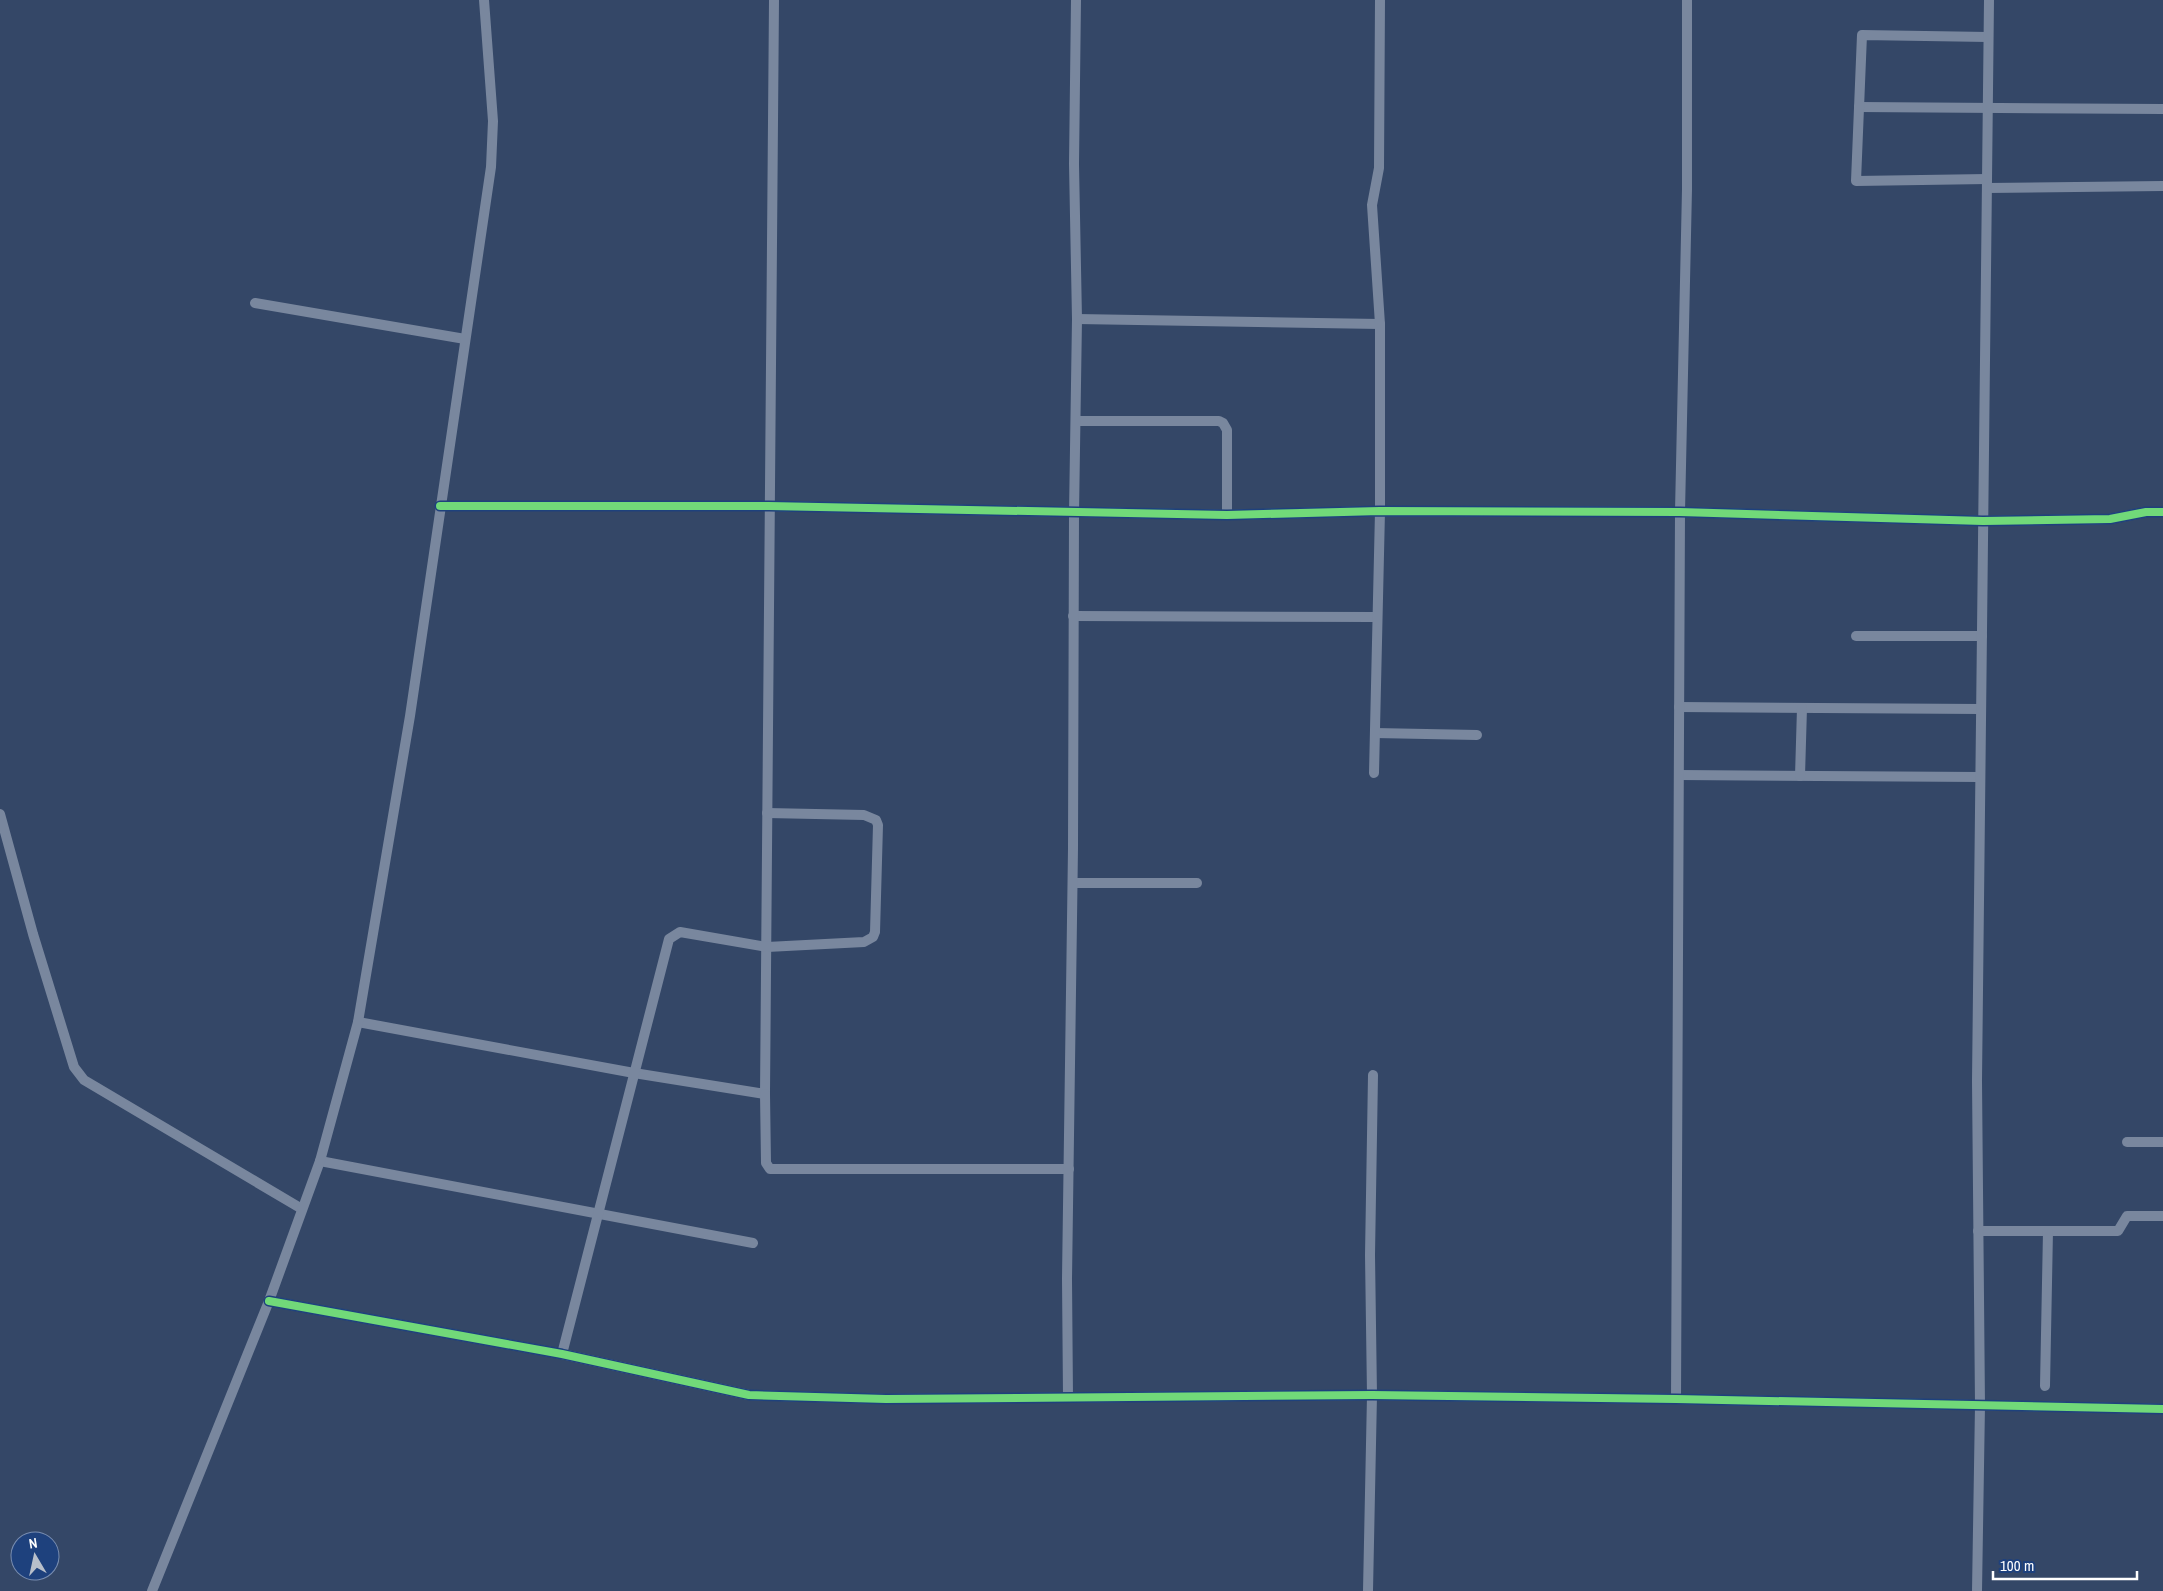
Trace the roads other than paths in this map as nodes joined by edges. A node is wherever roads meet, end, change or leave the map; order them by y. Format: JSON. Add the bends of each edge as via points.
{"nodes":[{"id":1,"x":484,"y":0,"type":"edge"},
{"id":2,"x":774,"y":0,"type":"edge"},
{"id":3,"x":1076,"y":0,"type":"edge"},
{"id":4,"x":1380,"y":0,"type":"edge"},
{"id":5,"x":1687,"y":0,"type":"edge"},
{"id":6,"x":1989,"y":0,"type":"edge"},
{"id":7,"x":1988,"y":37,"type":"junction"},
{"id":8,"x":1859,"y":107,"type":"junction"},
{"id":9,"x":1988,"y":107,"type":"junction"},
{"id":10,"x":2163,"y":109,"type":"edge"},
{"id":11,"x":1987,"y":183,"type":"junction"},
{"id":12,"x":2163,"y":186,"type":"edge"},
{"id":13,"x":256,"y":303,"type":"dead end"},
{"id":14,"x":1077,"y":319,"type":"junction"},
{"id":15,"x":1380,"y":324,"type":"junction"},
{"id":16,"x":465,"y":339,"type":"junction"},
{"id":17,"x":1076,"y":421,"type":"junction"},
{"id":18,"x":440,"y":506,"type":"junction"},
{"id":19,"x":769,"y":506,"type":"junction"},
{"id":20,"x":1380,"y":511,"type":"junction"},
{"id":21,"x":1680,"y":512,"type":"junction"},
{"id":22,"x":2163,"y":512,"type":"edge"},
{"id":23,"x":1074,"y":514,"type":"junction"},
{"id":24,"x":1227,"y":516,"type":"junction"},
{"id":25,"x":1983,"y":521,"type":"junction"},
{"id":26,"x":1073,"y":616,"type":"junction"},
{"id":27,"x":1376,"y":617,"type":"junction"},
{"id":28,"x":1856,"y":636,"type":"dead end"},
{"id":29,"x":1982,"y":636,"type":"junction"},
{"id":30,"x":1679,"y":707,"type":"junction"},
{"id":31,"x":1802,"y":708,"type":"junction"},
{"id":32,"x":1981,"y":709,"type":"junction"},
{"id":33,"x":1374,"y":733,"type":"junction"},
{"id":34,"x":1477,"y":734,"type":"dead end"},
{"id":35,"x":1374,"y":773,"type":"dead end"},
{"id":36,"x":1679,"y":775,"type":"junction"},
{"id":37,"x":1800,"y":776,"type":"junction"},
{"id":38,"x":1980,"y":777,"type":"junction"},
{"id":39,"x":767,"y":813,"type":"junction"},
{"id":40,"x":0,"y":814,"type":"edge"},
{"id":41,"x":1197,"y":882,"type":"dead end"},
{"id":42,"x":1073,"y":883,"type":"junction"},
{"id":43,"x":767,"y":947,"type":"junction"},
{"id":44,"x":358,"y":1022,"type":"junction"},
{"id":45,"x":634,"y":1073,"type":"junction"},
{"id":46,"x":1373,"y":1075,"type":"dead end"},
{"id":47,"x":766,"y":1094,"type":"junction"},
{"id":48,"x":2127,"y":1142,"type":"dead end"},
{"id":49,"x":2163,"y":1142,"type":"edge"},
{"id":50,"x":320,"y":1161,"type":"junction"},
{"id":51,"x":1069,"y":1169,"type":"junction"},
{"id":52,"x":302,"y":1208,"type":"junction"},
{"id":53,"x":599,"y":1214,"type":"junction"},
{"id":54,"x":2163,"y":1216,"type":"edge"},
{"id":55,"x":1978,"y":1231,"type":"junction"},
{"id":56,"x":2048,"y":1231,"type":"junction"},
{"id":57,"x":753,"y":1243,"type":"dead end"},
{"id":58,"x":269,"y":1301,"type":"junction"},
{"id":59,"x":562,"y":1354,"type":"junction"},
{"id":60,"x":2045,"y":1386,"type":"dead end"},
{"id":61,"x":1372,"y":1395,"type":"junction"},
{"id":62,"x":1068,"y":1397,"type":"junction"},
{"id":63,"x":1676,"y":1398,"type":"junction"},
{"id":64,"x":1980,"y":1405,"type":"junction"},
{"id":65,"x":2163,"y":1409,"type":"edge"},
{"id":66,"x":152,"y":1591,"type":"edge"},
{"id":67,"x":1368,"y":1591,"type":"edge"},
{"id":68,"x":1977,"y":1591,"type":"edge"}],
"edges":[{"from":1,"to":16,"type":"street","via":[[492,86],[493,148]]},
{"from":2,"to":19,"type":"street"},
{"from":3,"to":14,"type":"street","via":[[1074,164]]},
{"from":4,"to":15,"type":"street","via":[[1379,168],[1372,205]]},
{"from":5,"to":21,"type":"street","via":[[1687,199]]},
{"from":6,"to":7,"type":"street"},
{"from":7,"to":8,"type":"street","via":[[1862,35]]},
{"from":7,"to":9,"type":"street"},
{"from":8,"to":9,"type":"street"},
{"from":8,"to":11,"type":"street","via":[[1856,181]]},
{"from":9,"to":10,"type":"street"},
{"from":9,"to":11,"type":"street"},
{"from":11,"to":12,"type":"street"},
{"from":11,"to":25,"type":"street"},
{"from":13,"to":16,"type":"street"},
{"from":14,"to":15,"type":"street"},
{"from":14,"to":17,"type":"street"},
{"from":15,"to":20,"type":"street"},
{"from":16,"to":18,"type":"street"},
{"from":17,"to":23,"type":"street"},
{"from":17,"to":24,"type":"street","via":[[1223,423],[1226,430]]},
{"from":18,"to":19,"type":"street"},
{"from":18,"to":44,"type":"street","via":[[410,716]]},
{"from":19,"to":23,"type":"street"},
{"from":19,"to":39,"type":"street"},
{"from":20,"to":21,"type":"street"},
{"from":20,"to":24,"type":"street"},
{"from":20,"to":27,"type":"street"},
{"from":21,"to":25,"type":"street"},
{"from":21,"to":30,"type":"street"},
{"from":22,"to":25,"type":"street","via":[[2110,519]]},
{"from":23,"to":24,"type":"street"},
{"from":23,"to":26,"type":"street"},
{"from":25,"to":29,"type":"street"},
{"from":26,"to":27,"type":"street"},
{"from":26,"to":42,"type":"street"},
{"from":27,"to":33,"type":"street"},
{"from":28,"to":29,"type":"street"},
{"from":29,"to":32,"type":"street"},
{"from":30,"to":31,"type":"street"},
{"from":30,"to":36,"type":"street"},
{"from":31,"to":32,"type":"street"},
{"from":31,"to":37,"type":"street"},
{"from":32,"to":38,"type":"street"},
{"from":33,"to":34,"type":"street"},
{"from":33,"to":35,"type":"street"},
{"from":36,"to":37,"type":"street"},
{"from":36,"to":63,"type":"street"},
{"from":37,"to":38,"type":"street"},
{"from":38,"to":55,"type":"street"},
{"from":39,"to":43,"type":"street"},
{"from":39,"to":43,"type":"street","via":[[864,815],[876,820],[878,825],[873,937],[859,942]]},
{"from":40,"to":52,"type":"street","via":[[33,934],[78,1075]]},
{"from":41,"to":42,"type":"street"},
{"from":42,"to":51,"type":"street"},
{"from":43,"to":45,"type":"street","via":[[680,932],[669,939]]},
{"from":43,"to":47,"type":"street"},
{"from":44,"to":45,"type":"street"},
{"from":44,"to":50,"type":"street"},
{"from":45,"to":47,"type":"street"},
{"from":45,"to":53,"type":"street"},
{"from":46,"to":61,"type":"street"},
{"from":47,"to":51,"type":"street","via":[[766,1163],[770,1169]]},
{"from":48,"to":49,"type":"street"},
{"from":50,"to":52,"type":"street"},
{"from":50,"to":53,"type":"street"},
{"from":51,"to":62,"type":"street"},
{"from":52,"to":58,"type":"street"},
{"from":53,"to":57,"type":"street"},
{"from":53,"to":59,"type":"street"},
{"from":54,"to":56,"type":"street","via":[[2127,1216],[2118,1231]]},
{"from":55,"to":56,"type":"street"},
{"from":55,"to":64,"type":"street"},
{"from":56,"to":60,"type":"street"},
{"from":58,"to":59,"type":"street"},
{"from":58,"to":66,"type":"street"},
{"from":59,"to":62,"type":"street","via":[[749,1395]]},
{"from":61,"to":62,"type":"street"},
{"from":61,"to":63,"type":"street"},
{"from":61,"to":67,"type":"street"},
{"from":63,"to":64,"type":"street"},
{"from":64,"to":65,"type":"street"},
{"from":64,"to":68,"type":"street"}]}
